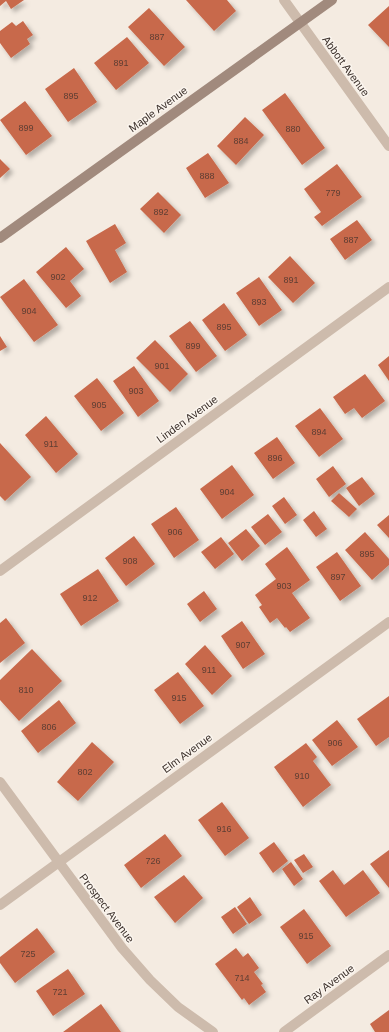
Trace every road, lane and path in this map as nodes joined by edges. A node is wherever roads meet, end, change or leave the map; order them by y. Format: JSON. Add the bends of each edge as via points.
{"nodes":[{"id":1,"x":284,"y":0,"type":"edge"},
{"id":2,"x":332,"y":0,"type":"edge"},
{"id":3,"x":300,"y":22,"type":"junction"},
{"id":4,"x":389,"y":146,"type":"edge"},
{"id":5,"x":0,"y":238,"type":"edge"},
{"id":6,"x":389,"y":287,"type":"edge"},
{"id":7,"x":0,"y":571,"type":"edge"},
{"id":8,"x":389,"y":622,"type":"edge"},
{"id":9,"x":0,"y":782,"type":"edge"},
{"id":10,"x":58,"y":862,"type":"junction"},
{"id":11,"x":0,"y":905,"type":"edge"},
{"id":12,"x":389,"y":956,"type":"edge"},
{"id":13,"x":213,"y":1032,"type":"edge"},
{"id":14,"x":284,"y":1032,"type":"edge"}],
"edges":[{"from":1,"to":3,"type":"street","name":"Abbott Avenue"},
{"from":2,"to":3,"type":"street","name":"Maple Avenue"},
{"from":3,"to":4,"type":"street","name":"Abbott Avenue"},
{"from":3,"to":5,"type":"street","name":"Maple Avenue"},
{"from":6,"to":7,"type":"street","name":"Linden Avenue"},
{"from":8,"to":10,"type":"street","name":"Elm Avenue"},
{"from":9,"to":10,"type":"street","name":"Prospect Avenue"},
{"from":10,"to":11,"type":"street","name":"Elm Avenue"},
{"from":10,"to":13,"type":"street","name":"Prospect Avenue","via":[[122,948],[150,980],[178,1007]]},
{"from":12,"to":14,"type":"street","name":"Ray Avenue"}]}
